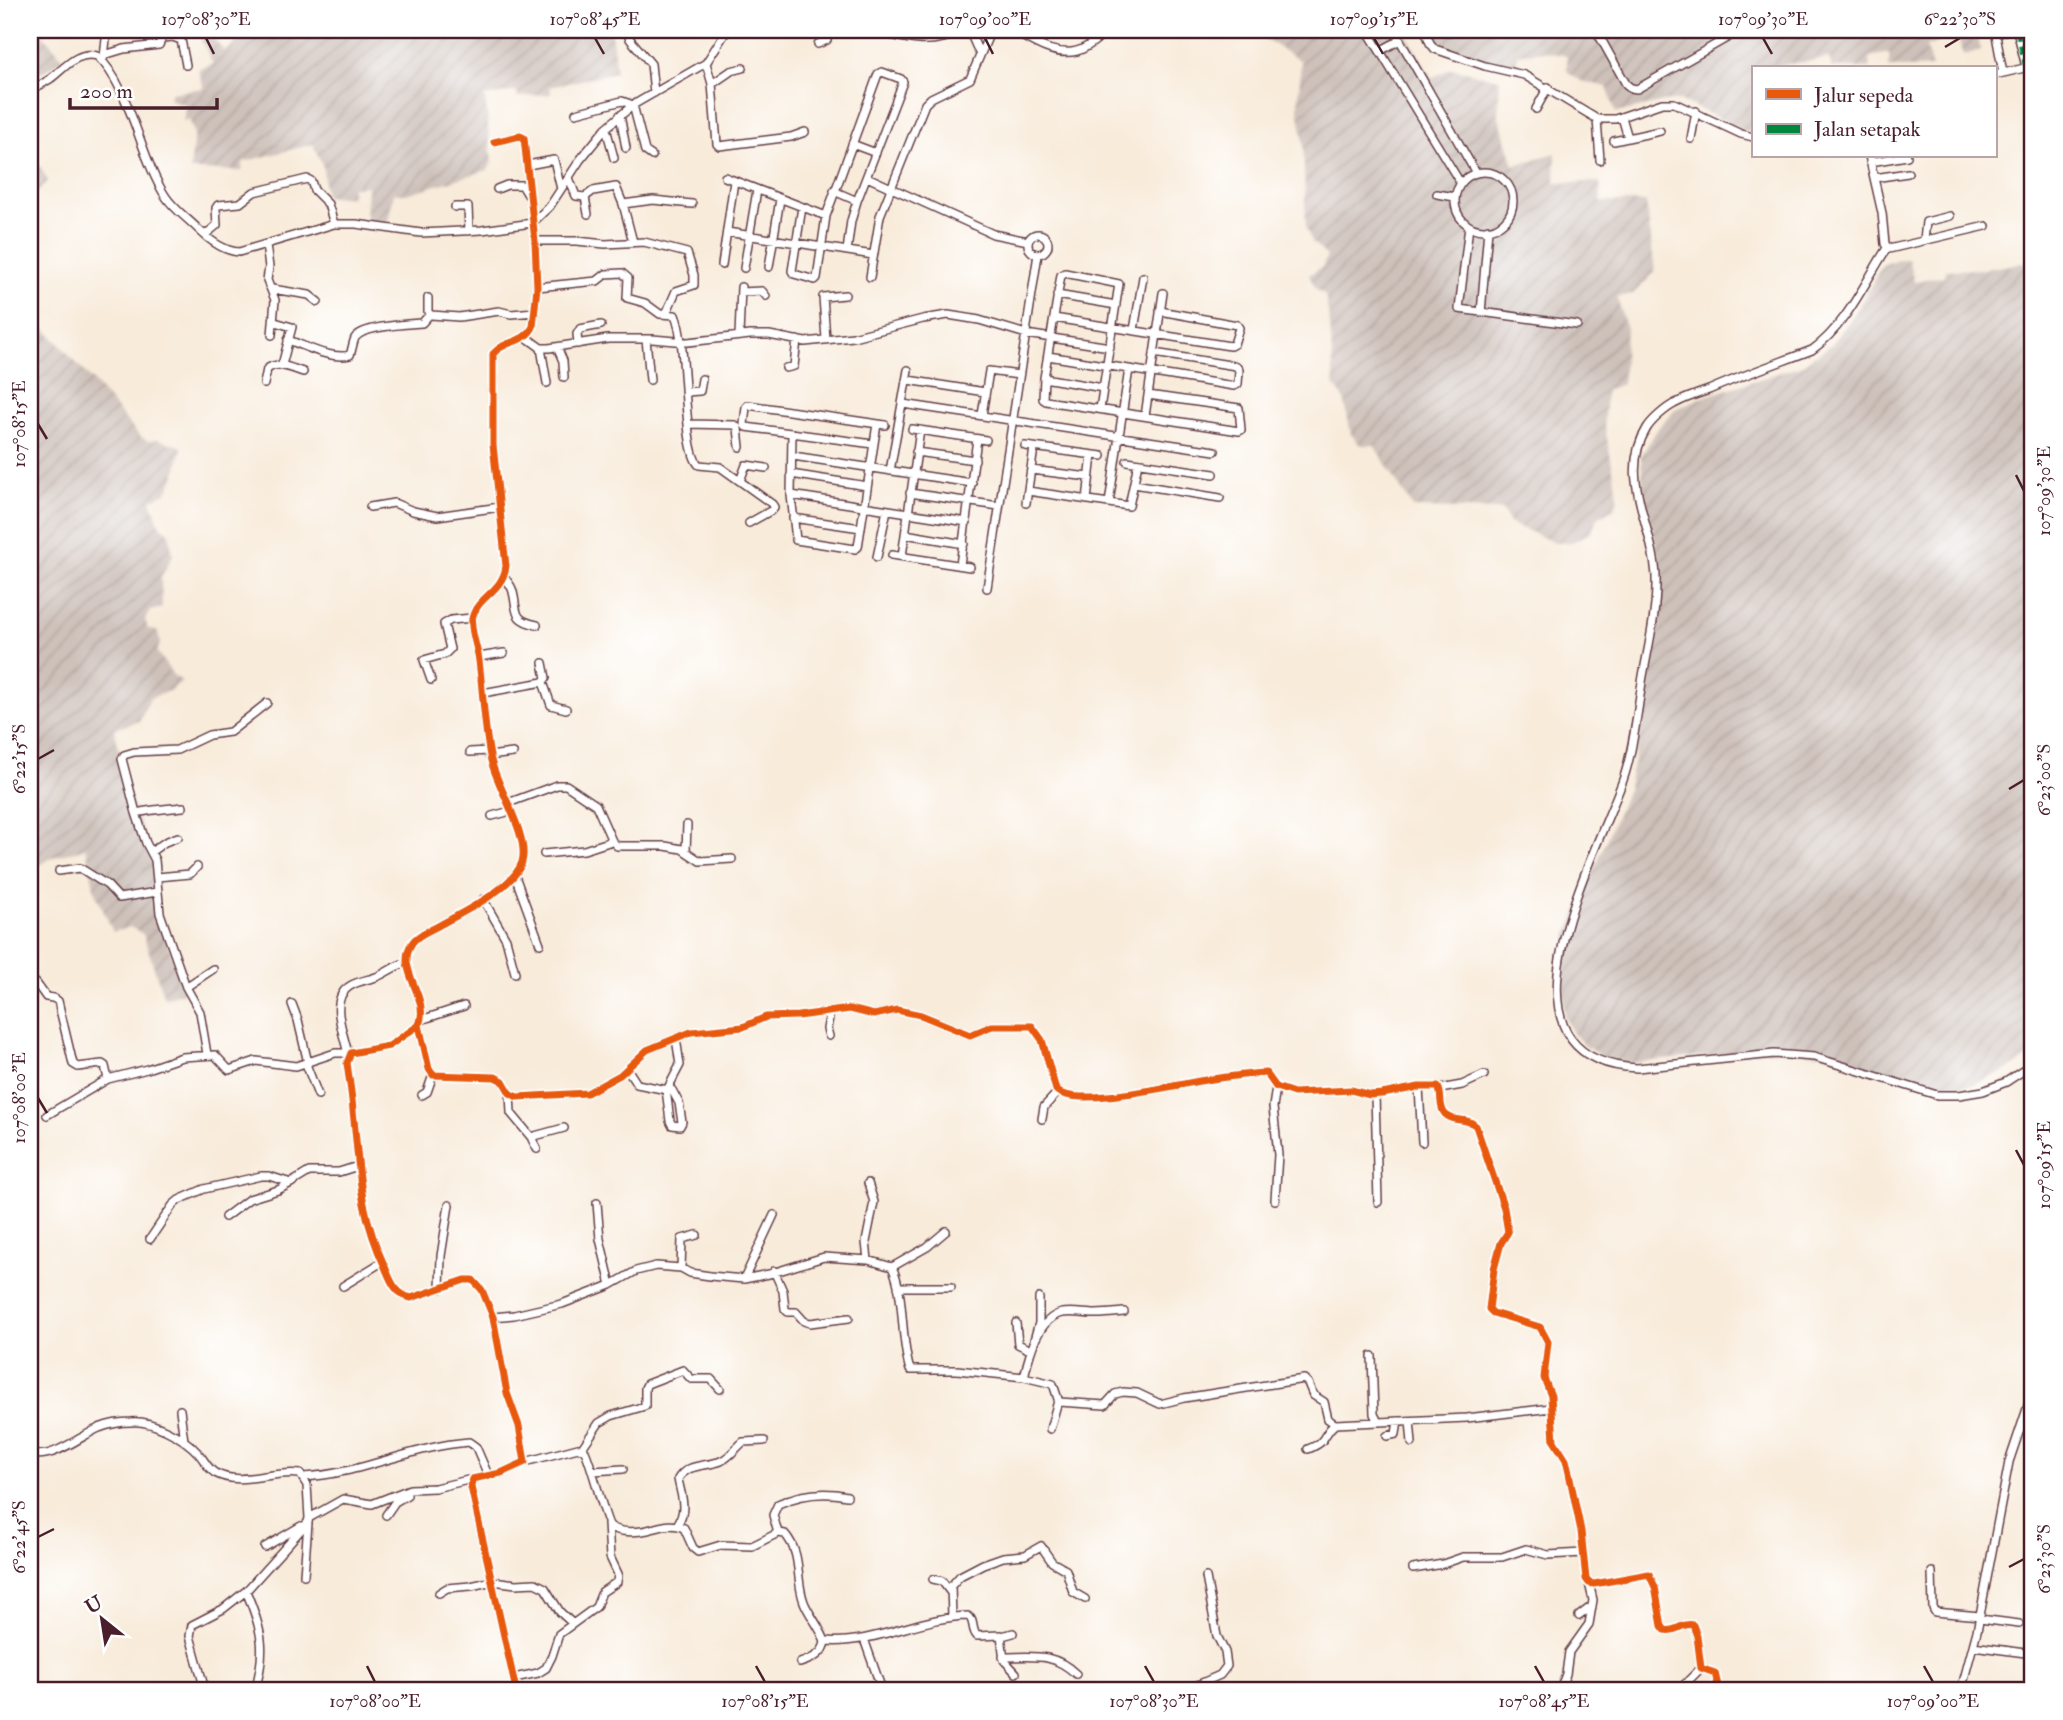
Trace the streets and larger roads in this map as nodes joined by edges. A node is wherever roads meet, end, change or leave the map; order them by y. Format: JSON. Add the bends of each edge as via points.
{"nodes":[{"id":1,"x":107,"y":30,"type":"edge"},
{"id":2,"x":159,"y":30,"type":"edge"},
{"id":3,"x":627,"y":30,"type":"edge"},
{"id":4,"x":727,"y":30,"type":"edge"},
{"id":5,"x":829,"y":30,"type":"edge"},
{"id":6,"x":870,"y":30,"type":"edge"},
{"id":7,"x":968,"y":30,"type":"edge"},
{"id":8,"x":991,"y":30,"type":"edge"},
{"id":9,"x":1012,"y":30,"type":"edge"},
{"id":10,"x":1109,"y":30,"type":"edge"},
{"id":11,"x":1378,"y":30,"type":"edge"},
{"id":12,"x":1394,"y":30,"type":"edge"},
{"id":13,"x":1425,"y":30,"type":"edge"},
{"id":14,"x":1596,"y":30,"type":"edge"},
{"id":15,"x":1741,"y":30,"type":"edge"},
{"id":16,"x":2006,"y":30,"type":"edge"},
{"id":17,"x":2018,"y":30,"type":"edge"},
{"id":18,"x":1368,"y":32,"type":"edge"},
{"id":19,"x":162,"y":38,"type":"junction"},
{"id":20,"x":1400,"y":40,"type":"junction"},
{"id":21,"x":818,"y":44,"type":"dead end"},
{"id":22,"x":1380,"y":51,"type":"junction"},
{"id":23,"x":980,"y":55,"type":"junction"},
{"id":24,"x":104,"y":58,"type":"junction"},
{"id":25,"x":706,"y":63,"type":"junction"},
{"id":26,"x":186,"y":65,"type":"dead end"},
{"id":27,"x":2030,"y":67,"type":"edge"},
{"id":28,"x":743,"y":68,"type":"dead end"},
{"id":29,"x":1999,"y":74,"type":"edge"},
{"id":30,"x":712,"y":84,"type":"junction"},
{"id":31,"x":1548,"y":87,"type":"junction"},
{"id":32,"x":31,"y":88,"type":"edge"},
{"id":33,"x":654,"y":93,"type":"junction"},
{"id":34,"x":634,"y":105,"type":"junction"},
{"id":35,"x":1536,"y":109,"type":"dead end"},
{"id":36,"x":1696,"y":111,"type":"junction"},
{"id":37,"x":576,"y":113,"type":"dead end"},
{"id":38,"x":620,"y":115,"type":"junction"},
{"id":39,"x":1622,"y":117,"type":"junction"},
{"id":40,"x":1597,"y":119,"type":"junction"},
{"id":41,"x":606,"y":128,"type":"junction"},
{"id":42,"x":1660,"y":131,"type":"dead end"},
{"id":43,"x":805,"y":132,"type":"dead end"},
{"id":44,"x":1752,"y":137,"type":"edge"},
{"id":45,"x":1628,"y":138,"type":"junction"},
{"id":46,"x":1691,"y":139,"type":"dead end"},
{"id":47,"x":1614,"y":141,"type":"dead end"},
{"id":48,"x":494,"y":142,"type":"dead end"},
{"id":49,"x":852,"y":144,"type":"junction"},
{"id":50,"x":626,"y":148,"type":"dead end"},
{"id":51,"x":876,"y":153,"type":"junction"},
{"id":52,"x":652,"y":156,"type":"dead end"},
{"id":53,"x":614,"y":158,"type":"dead end"},
{"id":54,"x":1869,"y":159,"type":"edge"},
{"id":55,"x":1600,"y":160,"type":"dead end"},
{"id":56,"x":528,"y":165,"type":"junction"},
{"id":57,"x":1476,"y":173,"type":"junction"},
{"id":58,"x":1908,"y":173,"type":"dead end"},
{"id":59,"x":725,"y":177,"type":"dead end"},
{"id":60,"x":867,"y":177,"type":"junction"},
{"id":61,"x":569,"y":178,"type":"junction"},
{"id":62,"x":1874,"y":178,"type":"junction"},
{"id":63,"x":734,"y":181,"type":"junction"},
{"id":64,"x":1461,"y":184,"type":"junction"},
{"id":65,"x":891,"y":187,"type":"junction"},
{"id":66,"x":497,"y":189,"type":"dead end"},
{"id":67,"x":561,"y":189,"type":"junction"},
{"id":68,"x":757,"y":190,"type":"junction"},
{"id":69,"x":834,"y":191,"type":"junction"},
{"id":70,"x":1437,"y":194,"type":"dead end"},
{"id":71,"x":585,"y":197,"type":"junction"},
{"id":72,"x":1455,"y":197,"type":"junction"},
{"id":73,"x":780,"y":199,"type":"junction"},
{"id":74,"x":857,"y":201,"type":"junction"},
{"id":75,"x":531,"y":204,"type":"junction"},
{"id":76,"x":623,"y":204,"type":"junction"},
{"id":77,"x":692,"y":204,"type":"dead end"},
{"id":78,"x":455,"y":207,"type":"dead end"},
{"id":79,"x":803,"y":207,"type":"junction"},
{"id":80,"x":588,"y":214,"type":"dead end"},
{"id":81,"x":826,"y":216,"type":"junction"},
{"id":82,"x":1950,"y":216,"type":"dead end"},
{"id":83,"x":532,"y":223,"type":"junction"},
{"id":84,"x":334,"y":224,"type":"junction"},
{"id":85,"x":1469,"y":226,"type":"junction"},
{"id":86,"x":1986,"y":226,"type":"dead end"},
{"id":87,"x":1488,"y":229,"type":"junction"},
{"id":88,"x":469,"y":231,"type":"junction"},
{"id":89,"x":727,"y":233,"type":"junction"},
{"id":90,"x":205,"y":235,"type":"junction"},
{"id":91,"x":750,"y":236,"type":"junction"},
{"id":92,"x":774,"y":239,"type":"junction"},
{"id":93,"x":1924,"y":240,"type":"junction"},
{"id":94,"x":536,"y":241,"type":"junction"},
{"id":95,"x":1028,"y":241,"type":"junction"},
{"id":96,"x":633,"y":242,"type":"junction"},
{"id":97,"x":797,"y":243,"type":"junction"},
{"id":98,"x":266,"y":245,"type":"junction"},
{"id":99,"x":822,"y":247,"type":"junction"},
{"id":100,"x":1887,"y":248,"type":"junction"},
{"id":101,"x":847,"y":251,"type":"junction"},
{"id":102,"x":1038,"y":254,"type":"junction"},
{"id":103,"x":873,"y":255,"type":"junction"},
{"id":104,"x":722,"y":265,"type":"dead end"},
{"id":105,"x":769,"y":267,"type":"dead end"},
{"id":106,"x":744,"y":268,"type":"dead end"},
{"id":107,"x":870,"y":277,"type":"dead end"},
{"id":108,"x":1143,"y":277,"type":"dead end"},
{"id":109,"x":537,"y":287,"type":"junction"},
{"id":110,"x":272,"y":289,"type":"junction"},
{"id":111,"x":1163,"y":293,"type":"dead end"},
{"id":112,"x":845,"y":295,"type":"dead end"},
{"id":113,"x":1058,"y":295,"type":"junction"},
{"id":114,"x":765,"y":296,"type":"dead end"},
{"id":115,"x":428,"y":298,"type":"dead end"},
{"id":116,"x":318,"y":302,"type":"dead end"},
{"id":117,"x":1116,"y":305,"type":"junction"},
{"id":118,"x":1160,"y":311,"type":"junction"},
{"id":119,"x":535,"y":312,"type":"junction"},
{"id":120,"x":1481,"y":313,"type":"junction"},
{"id":121,"x":430,"y":314,"type":"junction"},
{"id":122,"x":666,"y":314,"type":"junction"},
{"id":123,"x":1054,"y":318,"type":"junction"},
{"id":124,"x":275,"y":323,"type":"junction"},
{"id":125,"x":601,"y":324,"type":"dead end"},
{"id":126,"x":1577,"y":326,"type":"dead end"},
{"id":127,"x":1113,"y":327,"type":"junction"},
{"id":128,"x":1134,"y":330,"type":"junction"},
{"id":129,"x":1026,"y":334,"type":"junction"},
{"id":130,"x":1157,"y":334,"type":"junction"},
{"id":131,"x":272,"y":335,"type":"dead end"},
{"id":132,"x":739,"y":336,"type":"junction"},
{"id":133,"x":526,"y":337,"type":"junction"},
{"id":134,"x":1051,"y":338,"type":"junction"},
{"id":135,"x":646,"y":339,"type":"junction"},
{"id":136,"x":826,"y":339,"type":"junction"},
{"id":137,"x":288,"y":340,"type":"junction"},
{"id":138,"x":797,"y":340,"type":"junction"},
{"id":139,"x":680,"y":342,"type":"junction"},
{"id":140,"x":578,"y":344,"type":"junction"},
{"id":141,"x":557,"y":347,"type":"junction"},
{"id":142,"x":1110,"y":347,"type":"junction"},
{"id":143,"x":541,"y":348,"type":"junction"},
{"id":144,"x":1154,"y":353,"type":"junction"},
{"id":145,"x":1048,"y":356,"type":"junction"},
{"id":146,"x":282,"y":365,"type":"junction"},
{"id":147,"x":1106,"y":366,"type":"junction"},
{"id":148,"x":786,"y":368,"type":"dead end"},
{"id":149,"x":1129,"y":369,"type":"junction"},
{"id":150,"x":908,"y":370,"type":"dead end"},
{"id":151,"x":303,"y":372,"type":"dead end"},
{"id":152,"x":1151,"y":372,"type":"junction"},
{"id":153,"x":1019,"y":375,"type":"junction"},
{"id":154,"x":564,"y":377,"type":"dead end"},
{"id":155,"x":1044,"y":378,"type":"junction"},
{"id":156,"x":702,"y":379,"type":"dead end"},
{"id":157,"x":650,"y":380,"type":"dead end"},
{"id":158,"x":908,"y":380,"type":"junction"},
{"id":159,"x":547,"y":383,"type":"dead end"},
{"id":160,"x":264,"y":384,"type":"dead end"},
{"id":161,"x":1103,"y":388,"type":"junction"},
{"id":162,"x":686,"y":392,"type":"junction"},
{"id":163,"x":985,"y":392,"type":"junction"},
{"id":164,"x":1148,"y":395,"type":"junction"},
{"id":165,"x":903,"y":404,"type":"junction"},
{"id":166,"x":1100,"y":409,"type":"junction"},
{"id":167,"x":1123,"y":412,"type":"junction"},
{"id":168,"x":982,"y":415,"type":"junction"},
{"id":169,"x":1145,"y":416,"type":"junction"},
{"id":170,"x":1013,"y":419,"type":"junction"},
{"id":171,"x":688,"y":424,"type":"junction"},
{"id":172,"x":792,"y":433,"type":"junction"},
{"id":173,"x":1119,"y":436,"type":"junction"},
{"id":174,"x":873,"y":444,"type":"junction"},
{"id":175,"x":1025,"y":446,"type":"dead end"},
{"id":176,"x":740,"y":447,"type":"dead end"},
{"id":177,"x":1034,"y":448,"type":"junction"},
{"id":178,"x":1215,"y":451,"type":"dead end"},
{"id":179,"x":916,"y":452,"type":"junction"},
{"id":180,"x":1092,"y":455,"type":"junction"},
{"id":181,"x":793,"y":456,"type":"junction"},
{"id":182,"x":1102,"y":457,"type":"dead end"},
{"id":183,"x":975,"y":460,"type":"junction"},
{"id":184,"x":1127,"y":461,"type":"dead end"},
{"id":185,"x":1138,"y":463,"type":"junction"},
{"id":186,"x":870,"y":467,"type":"junction"},
{"id":187,"x":766,"y":468,"type":"dead end"},
{"id":188,"x":1031,"y":470,"type":"junction"},
{"id":189,"x":890,"y":471,"type":"junction"},
{"id":190,"x":791,"y":474,"type":"junction"},
{"id":191,"x":1214,"y":474,"type":"dead end"},
{"id":192,"x":913,"y":475,"type":"junction"},
{"id":193,"x":1089,"y":477,"type":"junction"},
{"id":194,"x":740,"y":481,"type":"junction"},
{"id":195,"x":972,"y":483,"type":"junction"},
{"id":196,"x":1134,"y":484,"type":"junction"},
{"id":197,"x":867,"y":486,"type":"junction"},
{"id":198,"x":1028,"y":491,"type":"junction"},
{"id":199,"x":910,"y":493,"type":"junction"},
{"id":200,"x":791,"y":495,"type":"junction"},
{"id":201,"x":1220,"y":498,"type":"dead end"},
{"id":202,"x":1087,"y":500,"type":"junction"},
{"id":203,"x":970,"y":502,"type":"junction"},
{"id":204,"x":1026,"y":503,"type":"dead end"},
{"id":205,"x":1109,"y":503,"type":"junction"},
{"id":206,"x":865,"y":506,"type":"junction"},
{"id":207,"x":999,"y":506,"type":"junction"},
{"id":208,"x":370,"y":507,"type":"dead end"},
{"id":209,"x":500,"y":507,"type":"junction"},
{"id":210,"x":887,"y":510,"type":"junction"},
{"id":211,"x":908,"y":513,"type":"junction"},
{"id":212,"x":793,"y":517,"type":"junction"},
{"id":213,"x":967,"y":522,"type":"junction"},
{"id":214,"x":750,"y":523,"type":"dead end"},
{"id":215,"x":861,"y":528,"type":"junction"},
{"id":216,"x":905,"y":534,"type":"junction"},
{"id":217,"x":964,"y":544,"type":"junction"},
{"id":218,"x":892,"y":555,"type":"dead end"},
{"id":219,"x":902,"y":556,"type":"junction"},
{"id":220,"x":877,"y":557,"type":"dead end"},
{"id":221,"x":960,"y":565,"type":"junction"},
{"id":222,"x":970,"y":567,"type":"dead end"},
{"id":223,"x":505,"y":577,"type":"junction"},
{"id":224,"x":987,"y":588,"type":"dead end"},
{"id":225,"x":472,"y":618,"type":"junction"},
{"id":226,"x":537,"y":625,"type":"dead end"},
{"id":227,"x":504,"y":653,"type":"dead end"},
{"id":228,"x":479,"y":657,"type":"junction"},
{"id":229,"x":543,"y":663,"type":"dead end"},
{"id":230,"x":431,"y":680,"type":"dead end"},
{"id":231,"x":543,"y":682,"type":"junction"},
{"id":232,"x":483,"y":693,"type":"junction"},
{"id":233,"x":267,"y":703,"type":"dead end"},
{"id":234,"x":566,"y":709,"type":"dead end"},
{"id":235,"x":470,"y":752,"type":"dead end"},
{"id":236,"x":489,"y":753,"type":"junction"},
{"id":237,"x":513,"y":753,"type":"dead end"},
{"id":238,"x":183,"y":807,"type":"dead end"},
{"id":239,"x":510,"y":807,"type":"junction"},
{"id":240,"x":136,"y":813,"type":"junction"},
{"id":241,"x":492,"y":816,"type":"dead end"},
{"id":242,"x":687,"y":825,"type":"dead end"},
{"id":243,"x":178,"y":838,"type":"dead end"},
{"id":244,"x":612,"y":841,"type":"junction"},
{"id":245,"x":685,"y":851,"type":"junction"},
{"id":246,"x":151,"y":852,"type":"junction"},
{"id":247,"x":544,"y":854,"type":"dead end"},
{"id":248,"x":732,"y":859,"type":"dead end"},
{"id":249,"x":197,"y":867,"type":"dead end"},
{"id":250,"x":59,"y":872,"type":"dead end"},
{"id":251,"x":514,"y":876,"type":"junction"},
{"id":252,"x":157,"y":877,"type":"junction"},
{"id":253,"x":157,"y":892,"type":"junction"},
{"id":254,"x":483,"y":899,"type":"junction"},
{"id":255,"x":540,"y":944,"type":"dead end"},
{"id":256,"x":406,"y":962,"type":"junction"},
{"id":257,"x":212,"y":970,"type":"dead end"},
{"id":258,"x":515,"y":973,"type":"dead end"},
{"id":259,"x":30,"y":982,"type":"edge"},
{"id":260,"x":186,"y":987,"type":"junction"},
{"id":261,"x":292,"y":1004,"type":"dead end"},
{"id":262,"x":464,"y":1006,"type":"dead end"},
{"id":263,"x":830,"y":1012,"type":"junction"},
{"id":264,"x":420,"y":1023,"type":"junction"},
{"id":265,"x":829,"y":1036,"type":"dead end"},
{"id":266,"x":676,"y":1038,"type":"junction"},
{"id":267,"x":349,"y":1053,"type":"junction"},
{"id":268,"x":206,"y":1054,"type":"junction"},
{"id":269,"x":307,"y":1063,"type":"junction"},
{"id":270,"x":2033,"y":1064,"type":"edge"},
{"id":271,"x":628,"y":1070,"type":"junction"},
{"id":272,"x":433,"y":1075,"type":"junction"},
{"id":273,"x":1484,"y":1075,"type":"dead end"},
{"id":274,"x":108,"y":1079,"type":"junction"},
{"id":275,"x":1276,"y":1087,"type":"junction"},
{"id":276,"x":1419,"y":1087,"type":"junction"},
{"id":277,"x":667,"y":1089,"type":"junction"},
{"id":278,"x":1440,"y":1089,"type":"junction"},
{"id":279,"x":1058,"y":1092,"type":"junction"},
{"id":280,"x":510,"y":1093,"type":"junction"},
{"id":281,"x":1375,"y":1094,"type":"junction"},
{"id":282,"x":318,"y":1095,"type":"dead end"},
{"id":283,"x":422,"y":1095,"type":"dead end"},
{"id":284,"x":47,"y":1115,"type":"dead end"},
{"id":285,"x":1042,"y":1118,"type":"dead end"},
{"id":286,"x":564,"y":1128,"type":"dead end"},
{"id":287,"x":531,"y":1137,"type":"junction"},
{"id":288,"x":1422,"y":1142,"type":"dead end"},
{"id":289,"x":537,"y":1149,"type":"dead end"},
{"id":290,"x":358,"y":1166,"type":"junction"},
{"id":291,"x":291,"y":1183,"type":"junction"},
{"id":292,"x":868,"y":1183,"type":"dead end"},
{"id":293,"x":1275,"y":1200,"type":"dead end"},
{"id":294,"x":1378,"y":1202,"type":"dead end"},
{"id":295,"x":597,"y":1203,"type":"dead end"},
{"id":296,"x":449,"y":1205,"type":"dead end"},
{"id":297,"x":774,"y":1215,"type":"dead end"},
{"id":298,"x":225,"y":1217,"type":"dead end"},
{"id":299,"x":946,"y":1231,"type":"dead end"},
{"id":300,"x":697,"y":1235,"type":"dead end"},
{"id":301,"x":150,"y":1240,"type":"dead end"},
{"id":302,"x":868,"y":1260,"type":"junction"},
{"id":303,"x":382,"y":1262,"type":"junction"},
{"id":304,"x":892,"y":1267,"type":"junction"},
{"id":305,"x":681,"y":1268,"type":"junction"},
{"id":306,"x":774,"y":1271,"type":"junction"},
{"id":307,"x":744,"y":1279,"type":"junction"},
{"id":308,"x":611,"y":1285,"type":"junction"},
{"id":309,"x":343,"y":1286,"type":"dead end"},
{"id":310,"x":898,"y":1287,"type":"junction"},
{"id":311,"x":951,"y":1287,"type":"dead end"},
{"id":312,"x":440,"y":1289,"type":"junction"},
{"id":313,"x":1039,"y":1298,"type":"dead end"},
{"id":314,"x":1124,"y":1312,"type":"dead end"},
{"id":315,"x":494,"y":1317,"type":"junction"},
{"id":316,"x":849,"y":1318,"type":"dead end"},
{"id":317,"x":1016,"y":1323,"type":"dead end"},
{"id":318,"x":1031,"y":1349,"type":"junction"},
{"id":319,"x":1372,"y":1356,"type":"dead end"},
{"id":320,"x":1024,"y":1377,"type":"junction"},
{"id":321,"x":720,"y":1389,"type":"dead end"},
{"id":322,"x":2033,"y":1391,"type":"edge"},
{"id":323,"x":1058,"y":1401,"type":"junction"},
{"id":324,"x":1551,"y":1408,"type":"junction"},
{"id":325,"x":180,"y":1410,"type":"dead end"},
{"id":326,"x":1398,"y":1421,"type":"junction"},
{"id":327,"x":1410,"y":1421,"type":"junction"},
{"id":328,"x":1378,"y":1422,"type":"junction"},
{"id":329,"x":1335,"y":1424,"type":"junction"},
{"id":330,"x":1050,"y":1429,"type":"dead end"},
{"id":331,"x":1387,"y":1436,"type":"dead end"},
{"id":332,"x":184,"y":1441,"type":"junction"},
{"id":333,"x":764,"y":1441,"type":"dead end"},
{"id":334,"x":1412,"y":1443,"type":"dead end"},
{"id":335,"x":582,"y":1448,"type":"junction"},
{"id":336,"x":1307,"y":1449,"type":"dead end"},
{"id":337,"x":30,"y":1454,"type":"edge"},
{"id":338,"x":525,"y":1462,"type":"junction"},
{"id":339,"x":623,"y":1469,"type":"dead end"},
{"id":340,"x":593,"y":1471,"type":"junction"},
{"id":341,"x":488,"y":1475,"type":"junction"},
{"id":342,"x":303,"y":1477,"type":"junction"},
{"id":343,"x":472,"y":1479,"type":"junction"},
{"id":344,"x":427,"y":1488,"type":"junction"},
{"id":345,"x":846,"y":1496,"type":"dead end"},
{"id":346,"x":386,"y":1515,"type":"dead end"},
{"id":347,"x":308,"y":1521,"type":"junction"},
{"id":348,"x":608,"y":1524,"type":"junction"},
{"id":349,"x":677,"y":1525,"type":"junction"},
{"id":350,"x":778,"y":1533,"type":"junction"},
{"id":351,"x":265,"y":1546,"type":"dead end"},
{"id":352,"x":1583,"y":1553,"type":"junction"},
{"id":353,"x":1413,"y":1569,"type":"dead end"},
{"id":354,"x":1931,"y":1572,"type":"dead end"},
{"id":355,"x":304,"y":1575,"type":"dead end"},
{"id":356,"x":1206,"y":1577,"type":"dead end"},
{"id":357,"x":933,"y":1579,"type":"dead end"},
{"id":358,"x":493,"y":1581,"type":"junction"},
{"id":359,"x":1589,"y":1583,"type":"junction"},
{"id":360,"x":246,"y":1591,"type":"junction"},
{"id":361,"x":439,"y":1593,"type":"dead end"},
{"id":362,"x":951,"y":1593,"type":"junction"},
{"id":363,"x":1085,"y":1599,"type":"dead end"},
{"id":364,"x":1592,"y":1606,"type":"junction"},
{"id":365,"x":952,"y":1616,"type":"junction"},
{"id":366,"x":1578,"y":1616,"type":"dead end"},
{"id":367,"x":1980,"y":1618,"type":"junction"},
{"id":368,"x":568,"y":1620,"type":"junction"},
{"id":369,"x":2020,"y":1624,"type":"dead end"},
{"id":370,"x":1013,"y":1633,"type":"dead end"},
{"id":371,"x":1002,"y":1636,"type":"junction"},
{"id":372,"x":864,"y":1639,"type":"junction"},
{"id":373,"x":825,"y":1640,"type":"junction"},
{"id":374,"x":1973,"y":1646,"type":"junction"},
{"id":375,"x":2033,"y":1654,"type":"edge"},
{"id":376,"x":1003,"y":1657,"type":"junction"},
{"id":377,"x":800,"y":1662,"type":"dead end"},
{"id":378,"x":1701,"y":1668,"type":"junction"},
{"id":379,"x":1016,"y":1673,"type":"dead end"},
{"id":380,"x":1076,"y":1674,"type":"dead end"},
{"id":381,"x":514,"y":1678,"type":"junction"},
{"id":382,"x":205,"y":1690,"type":"edge"},
{"id":383,"x":255,"y":1690,"type":"edge"},
{"id":384,"x":516,"y":1690,"type":"edge"},
{"id":385,"x":882,"y":1690,"type":"edge"},
{"id":386,"x":1186,"y":1690,"type":"edge"},
{"id":387,"x":1560,"y":1690,"type":"edge"},
{"id":388,"x":1678,"y":1690,"type":"edge"},
{"id":389,"x":1719,"y":1690,"type":"edge"},
{"id":390,"x":1961,"y":1690,"type":"edge"}],
"edges":[{"from":1,"to":24,"type":"street"},
{"from":2,"to":19,"type":"street"},
{"from":3,"to":33,"type":"street","via":[[629,39],[652,64]]},
{"from":4,"to":25,"type":"street"},
{"from":5,"to":21,"type":"street","via":[[827,40]]},
{"from":6,"to":7,"type":"street","via":[[917,41]]},
{"from":7,"to":23,"type":"street"},
{"from":8,"to":23,"type":"street"},
{"from":9,"to":10,"type":"street","via":[[1063,52],[1085,48]]},
{"from":11,"to":18,"type":"street"},
{"from":12,"to":20,"type":"street"},
{"from":13,"to":31,"type":"street","via":[[1435,49],[1518,72]]},
{"from":14,"to":15,"type":"street","via":[[1626,84],[1637,89]]},
{"from":16,"to":29,"type":"street","via":[[1996,35]]},
{"from":17,"to":27,"type":"street"},
{"from":18,"to":22,"type":"street"},
{"from":19,"to":24,"type":"street","via":[[159,45],[124,49]]},
{"from":19,"to":26,"type":"street","via":[[181,40]]},
{"from":20,"to":22,"type":"street"},
{"from":20,"to":57,"type":"street"},
{"from":22,"to":64,"type":"street"},
{"from":23,"to":65,"type":"street","via":[[967,82],[925,104]]},
{"from":24,"to":32,"type":"street","via":[[83,54]]},
{"from":24,"to":90,"type":"street","via":[[166,196]]},
{"from":25,"to":30,"type":"street"},
{"from":25,"to":33,"type":"street"},
{"from":27,"to":29,"type":"street"},
{"from":28,"to":30,"type":"street"},
{"from":30,"to":43,"type":"street","via":[[719,146]]},
{"from":31,"to":35,"type":"street"},
{"from":31,"to":40,"type":"street"},
{"from":33,"to":34,"type":"street"},
{"from":34,"to":37,"type":"street","via":[[621,102]]},
{"from":34,"to":38,"type":"street"},
{"from":34,"to":52,"type":"street","via":[[645,151]]},
{"from":36,"to":39,"type":"street","via":[[1668,102]]},
{"from":36,"to":44,"type":"street"},
{"from":36,"to":46,"type":"street"},
{"from":38,"to":41,"type":"street"},
{"from":38,"to":50,"type":"street"},
{"from":39,"to":40,"type":"street"},
{"from":39,"to":45,"type":"street"},
{"from":40,"to":55,"type":"street"},
{"from":41,"to":53,"type":"street"},
{"from":41,"to":61,"type":"street"},
{"from":42,"to":45,"type":"street"},
{"from":45,"to":47,"type":"street"},
{"from":48,"to":56,"type":"street","via":[[523,136]]},
{"from":49,"to":51,"type":"street"},
{"from":49,"to":51,"type":"street","via":[[878,74],[901,79]]},
{"from":49,"to":69,"type":"street"},
{"from":51,"to":60,"type":"street"},
{"from":54,"to":62,"type":"street"},
{"from":56,"to":67,"type":"street","via":[[554,160]]},
{"from":56,"to":75,"type":"street"},
{"from":57,"to":64,"type":"street"},
{"from":57,"to":87,"type":"street","via":[[1499,176],[1513,195],[1508,218]]},
{"from":58,"to":62,"type":"street"},
{"from":59,"to":63,"type":"street"},
{"from":60,"to":65,"type":"street"},
{"from":60,"to":74,"type":"street"},
{"from":61,"to":67,"type":"street"},
{"from":61,"to":71,"type":"street","via":[[576,196]]},
{"from":62,"to":100,"type":"street"},
{"from":63,"to":68,"type":"street"},
{"from":63,"to":89,"type":"street"},
{"from":64,"to":72,"type":"street"},
{"from":65,"to":95,"type":"street","via":[[993,234]]},
{"from":65,"to":103,"type":"street"},
{"from":66,"to":75,"type":"street","via":[[522,185]]},
{"from":67,"to":83,"type":"street"},
{"from":68,"to":73,"type":"street"},
{"from":68,"to":91,"type":"street"},
{"from":69,"to":74,"type":"street"},
{"from":69,"to":81,"type":"street"},
{"from":70,"to":72,"type":"street"},
{"from":71,"to":76,"type":"street","via":[[617,187]]},
{"from":71,"to":80,"type":"street"},
{"from":72,"to":85,"type":"street","via":[[1457,211]]},
{"from":73,"to":79,"type":"street"},
{"from":73,"to":92,"type":"street"},
{"from":74,"to":101,"type":"street"},
{"from":75,"to":83,"type":"street"},
{"from":76,"to":77,"type":"street","via":[[658,200]]},
{"from":76,"to":96,"type":"street"},
{"from":78,"to":88,"type":"street","via":[[468,207]]},
{"from":79,"to":81,"type":"street"},
{"from":79,"to":97,"type":"street"},
{"from":81,"to":99,"type":"street"},
{"from":82,"to":93,"type":"street","via":[[1926,222]]},
{"from":83,"to":88,"type":"street"},
{"from":83,"to":94,"type":"street"},
{"from":84,"to":88,"type":"street","via":[[421,233]]},
{"from":84,"to":90,"type":"street","via":[[328,204],[307,179],[250,193],[240,204],[218,205],[217,225]]},
{"from":84,"to":98,"type":"street"},
{"from":85,"to":87,"type":"street"},
{"from":85,"to":120,"type":"street","via":[[1459,308]]},
{"from":86,"to":93,"type":"street"},
{"from":87,"to":120,"type":"street"},
{"from":89,"to":91,"type":"street"},
{"from":89,"to":104,"type":"street"},
{"from":90,"to":98,"type":"street","via":[[231,251]]},
{"from":91,"to":92,"type":"street"},
{"from":91,"to":106,"type":"street"},
{"from":92,"to":97,"type":"street"},
{"from":92,"to":105,"type":"street"},
{"from":93,"to":100,"type":"street"},
{"from":94,"to":96,"type":"street"},
{"from":94,"to":109,"type":"street"},
{"from":95,"to":102,"type":"street","via":[[1029,249]]},
{"from":95,"to":102,"type":"street","via":[[1036,234],[1046,237],[1048,247]]},
{"from":96,"to":122,"type":"street","via":[[690,256],[694,285],[676,291]]},
{"from":97,"to":99,"type":"street"},
{"from":97,"to":99,"type":"street","via":[[793,273],[813,280]]},
{"from":98,"to":110,"type":"street","via":[[267,280]]},
{"from":99,"to":101,"type":"street"},
{"from":100,"to":270,"type":"street","via":[[1825,341],[1673,404],[1648,427],[1636,456],[1635,484],[1656,576],[1651,632],[1625,777],[1570,911],[1558,971],[1558,1007],[1565,1030],[1584,1052],[1615,1067],[1774,1054],[1814,1057],[1937,1094],[1959,1096],[2006,1082]]},
{"from":101,"to":103,"type":"street"},
{"from":102,"to":129,"type":"street"},
{"from":103,"to":107,"type":"street"},
{"from":108,"to":128,"type":"street"},
{"from":109,"to":119,"type":"street"},
{"from":109,"to":122,"type":"street","via":[[597,281],[606,274],[622,273],[628,278],[627,298]]},
{"from":110,"to":116,"type":"street","via":[[309,295]]},
{"from":110,"to":124,"type":"street"},
{"from":111,"to":118,"type":"street"},
{"from":112,"to":136,"type":"street","via":[[823,298]]},
{"from":113,"to":117,"type":"street"},
{"from":113,"to":117,"type":"street","via":[[1063,274],[1118,282]]},
{"from":113,"to":123,"type":"street"},
{"from":114,"to":132,"type":"street","via":[[762,291],[741,289]]},
{"from":115,"to":121,"type":"street"},
{"from":117,"to":127,"type":"street"},
{"from":118,"to":130,"type":"street"},
{"from":118,"to":130,"type":"street","via":[[1239,328],[1230,346]]},
{"from":119,"to":121,"type":"street","via":[[459,317]]},
{"from":119,"to":133,"type":"street"},
{"from":120,"to":126,"type":"street"},
{"from":121,"to":137,"type":"street","via":[[422,323],[361,333],[355,337],[350,355]]},
{"from":122,"to":139,"type":"street","via":[[676,317]]},
{"from":123,"to":127,"type":"street"},
{"from":123,"to":134,"type":"street"},
{"from":124,"to":131,"type":"street"},
{"from":124,"to":137,"type":"street","via":[[292,327]]},
{"from":125,"to":140,"type":"street","via":[[580,329]]},
{"from":127,"to":128,"type":"street"},
{"from":127,"to":142,"type":"street"},
{"from":128,"to":130,"type":"street"},
{"from":129,"to":134,"type":"street"},
{"from":129,"to":136,"type":"street","via":[[948,315]]},
{"from":129,"to":153,"type":"street"},
{"from":130,"to":144,"type":"street"},
{"from":132,"to":138,"type":"street"},
{"from":132,"to":139,"type":"street"},
{"from":133,"to":143,"type":"street"},
{"from":133,"to":209,"type":"street","via":[[499,347],[493,357],[493,445]]},
{"from":134,"to":142,"type":"street"},
{"from":134,"to":145,"type":"street"},
{"from":135,"to":139,"type":"street"},
{"from":135,"to":140,"type":"street"},
{"from":135,"to":157,"type":"street"},
{"from":136,"to":138,"type":"street"},
{"from":137,"to":146,"type":"street"},
{"from":138,"to":148,"type":"street","via":[[794,366]]},
{"from":139,"to":162,"type":"street"},
{"from":140,"to":141,"type":"street"},
{"from":141,"to":143,"type":"street"},
{"from":141,"to":154,"type":"street"},
{"from":142,"to":147,"type":"street"},
{"from":143,"to":159,"type":"street"},
{"from":144,"to":152,"type":"street"},
{"from":144,"to":152,"type":"street","via":[[1236,366],[1238,384]]},
{"from":145,"to":147,"type":"street"},
{"from":145,"to":155,"type":"street"},
{"from":146,"to":151,"type":"street"},
{"from":146,"to":160,"type":"street","via":[[269,366]]},
{"from":147,"to":149,"type":"street"},
{"from":147,"to":161,"type":"street"},
{"from":149,"to":152,"type":"street"},
{"from":149,"to":167,"type":"street"},
{"from":150,"to":158,"type":"street"},
{"from":152,"to":164,"type":"street"},
{"from":153,"to":163,"type":"street","via":[[989,371]]},
{"from":153,"to":170,"type":"street"},
{"from":155,"to":161,"type":"street"},
{"from":155,"to":166,"type":"street","via":[[1043,399]]},
{"from":156,"to":162,"type":"street","via":[[700,391]]},
{"from":158,"to":163,"type":"street"},
{"from":158,"to":165,"type":"street"},
{"from":161,"to":166,"type":"street"},
{"from":162,"to":171,"type":"street"},
{"from":163,"to":168,"type":"street"},
{"from":164,"to":169,"type":"street"},
{"from":164,"to":169,"type":"street","via":[[1239,408],[1241,430]]},
{"from":165,"to":168,"type":"street"},
{"from":165,"to":189,"type":"street"},
{"from":166,"to":167,"type":"street"},
{"from":167,"to":169,"type":"street"},
{"from":167,"to":173,"type":"street"},
{"from":168,"to":170,"type":"street"},
{"from":170,"to":173,"type":"street"},
{"from":170,"to":207,"type":"street"},
{"from":171,"to":176,"type":"street","via":[[735,425]]},
{"from":171,"to":194,"type":"street","via":[[695,462],[720,467]]},
{"from":172,"to":174,"type":"street"},
{"from":172,"to":174,"type":"street","via":[[746,427],[746,407],[881,424]]},
{"from":172,"to":181,"type":"street"},
{"from":173,"to":178,"type":"street"},
{"from":173,"to":205,"type":"street"},
{"from":174,"to":186,"type":"street"},
{"from":175,"to":177,"type":"street"},
{"from":177,"to":180,"type":"street"},
{"from":177,"to":188,"type":"street"},
{"from":179,"to":183,"type":"street"},
{"from":179,"to":183,"type":"street","via":[[916,429],[981,439]]},
{"from":179,"to":192,"type":"street"},
{"from":180,"to":182,"type":"street"},
{"from":180,"to":193,"type":"street"},
{"from":181,"to":186,"type":"street"},
{"from":181,"to":190,"type":"street"},
{"from":183,"to":195,"type":"street"},
{"from":184,"to":185,"type":"street"},
{"from":185,"to":191,"type":"street"},
{"from":185,"to":196,"type":"street"},
{"from":186,"to":189,"type":"street"},
{"from":186,"to":197,"type":"street"},
{"from":187,"to":194,"type":"street","via":[[746,464]]},
{"from":188,"to":193,"type":"street"},
{"from":188,"to":198,"type":"street"},
{"from":189,"to":192,"type":"street"},
{"from":190,"to":197,"type":"street"},
{"from":190,"to":200,"type":"street"},
{"from":192,"to":195,"type":"street"},
{"from":192,"to":199,"type":"street"},
{"from":193,"to":202,"type":"street"},
{"from":194,"to":214,"type":"street","via":[[774,508]]},
{"from":195,"to":203,"type":"street"},
{"from":196,"to":201,"type":"street"},
{"from":196,"to":205,"type":"street","via":[[1131,506]]},
{"from":197,"to":206,"type":"street"},
{"from":198,"to":202,"type":"street"},
{"from":198,"to":204,"type":"street"},
{"from":199,"to":203,"type":"street"},
{"from":199,"to":211,"type":"street"},
{"from":200,"to":206,"type":"street"},
{"from":200,"to":212,"type":"street"},
{"from":202,"to":205,"type":"street"},
{"from":203,"to":207,"type":"street"},
{"from":203,"to":213,"type":"street"},
{"from":206,"to":210,"type":"street"},
{"from":206,"to":215,"type":"street"},
{"from":207,"to":224,"type":"street"},
{"from":208,"to":209,"type":"street","via":[[394,503],[438,516]]},
{"from":209,"to":223,"type":"street"},
{"from":210,"to":211,"type":"street"},
{"from":210,"to":220,"type":"street"},
{"from":211,"to":213,"type":"street"},
{"from":211,"to":216,"type":"street"},
{"from":212,"to":215,"type":"street"},
{"from":212,"to":215,"type":"street","via":[[796,540],[857,549]]},
{"from":213,"to":217,"type":"street"},
{"from":216,"to":217,"type":"street"},
{"from":216,"to":219,"type":"street"},
{"from":217,"to":221,"type":"street"},
{"from":218,"to":219,"type":"street"},
{"from":219,"to":221,"type":"street"},
{"from":221,"to":222,"type":"street"},
{"from":223,"to":225,"type":"street"},
{"from":223,"to":226,"type":"street","via":[[519,617]]},
{"from":225,"to":228,"type":"street"},
{"from":225,"to":230,"type":"street","via":[[444,624],[450,649],[424,660]]},
{"from":227,"to":228,"type":"street"},
{"from":228,"to":232,"type":"street"},
{"from":229,"to":231,"type":"street"},
{"from":231,"to":232,"type":"street"},
{"from":231,"to":234,"type":"street","via":[[551,705]]},
{"from":232,"to":236,"type":"street"},
{"from":233,"to":240,"type":"street","via":[[230,732],[209,735],[177,750],[124,755]]},
{"from":235,"to":236,"type":"street"},
{"from":236,"to":237,"type":"street"},
{"from":236,"to":239,"type":"street"},
{"from":238,"to":240,"type":"street"},
{"from":239,"to":241,"type":"street"},
{"from":239,"to":244,"type":"street","via":[[566,785],[596,805]]},
{"from":239,"to":251,"type":"street","via":[[523,849]]},
{"from":240,"to":246,"type":"street"},
{"from":242,"to":245,"type":"street"},
{"from":243,"to":246,"type":"street"},
{"from":244,"to":245,"type":"street","via":[[620,847],[660,845]]},
{"from":244,"to":247,"type":"street","via":[[584,850]]},
{"from":245,"to":248,"type":"street","via":[[700,861]]},
{"from":246,"to":252,"type":"street"},
{"from":249,"to":252,"type":"street","via":[[190,874]]},
{"from":250,"to":253,"type":"street","via":[[80,868],[119,898]]},
{"from":251,"to":254,"type":"street"},
{"from":251,"to":255,"type":"street"},
{"from":252,"to":253,"type":"street"},
{"from":253,"to":260,"type":"street"},
{"from":254,"to":256,"type":"street","via":[[417,938]]},
{"from":254,"to":258,"type":"street","via":[[506,939]]},
{"from":256,"to":264,"type":"street","via":[[417,990]]},
{"from":256,"to":267,"type":"street","via":[[343,992],[338,1006]]},
{"from":257,"to":260,"type":"street"},
{"from":259,"to":274,"type":"street","via":[[58,1001],[73,1064],[102,1064]]},
{"from":260,"to":268,"type":"street","via":[[200,1012]]},
{"from":261,"to":269,"type":"street"},
{"from":262,"to":264,"type":"street"},
{"from":263,"to":265,"type":"street"},
{"from":263,"to":266,"type":"street","via":[[766,1017],[743,1027],[698,1030]]},
{"from":263,"to":279,"type":"street","via":[[850,1009],[874,1015],[897,1010],[970,1035],[992,1026],[1028,1024],[1042,1040]]},
{"from":264,"to":267,"type":"street","via":[[389,1046]]},
{"from":264,"to":272,"type":"street"},
{"from":266,"to":271,"type":"street","via":[[642,1053]]},
{"from":266,"to":277,"type":"street","via":[[680,1065]]},
{"from":267,"to":269,"type":"street"},
{"from":267,"to":290,"type":"street"},
{"from":268,"to":269,"type":"street","via":[[219,1057],[229,1070],[256,1061]]},
{"from":268,"to":274,"type":"street"},
{"from":269,"to":282,"type":"street"},
{"from":271,"to":277,"type":"street","via":[[637,1084]]},
{"from":271,"to":280,"type":"street","via":[[587,1093],[517,1097]]},
{"from":272,"to":280,"type":"street","via":[[495,1077]]},
{"from":272,"to":283,"type":"street"},
{"from":273,"to":278,"type":"street"},
{"from":274,"to":284,"type":"street"},
{"from":275,"to":279,"type":"street","via":[[1266,1073],[1125,1094]]},
{"from":275,"to":281,"type":"street","via":[[1294,1093],[1351,1090]]},
{"from":275,"to":293,"type":"street"},
{"from":276,"to":278,"type":"street"},
{"from":276,"to":281,"type":"street"},
{"from":276,"to":288,"type":"street"},
{"from":277,"to":277,"type":"street","via":[[670,1121],[680,1126],[677,1097]]},
{"from":278,"to":324,"type":"street","via":[[1443,1112],[1476,1126],[1507,1216],[1508,1232],[1494,1269],[1489,1309],[1544,1331],[1548,1350],[1544,1378]]},
{"from":279,"to":285,"type":"street","via":[[1044,1107]]},
{"from":280,"to":287,"type":"street","via":[[512,1113]]},
{"from":281,"to":294,"type":"street"},
{"from":286,"to":287,"type":"street"},
{"from":287,"to":289,"type":"street"},
{"from":290,"to":291,"type":"street","via":[[338,1172],[309,1172]]},
{"from":290,"to":303,"type":"street","via":[[365,1217]]},
{"from":291,"to":298,"type":"street","via":[[249,1199]]},
{"from":291,"to":301,"type":"street","via":[[261,1176],[204,1189],[173,1205]]},
{"from":292,"to":302,"type":"street","via":[[874,1202],[866,1242]]},
{"from":295,"to":308,"type":"street"},
{"from":296,"to":312,"type":"street"},
{"from":297,"to":307,"type":"street"},
{"from":299,"to":304,"type":"street"},
{"from":300,"to":305,"type":"street","via":[[682,1239]]},
{"from":302,"to":304,"type":"street"},
{"from":302,"to":306,"type":"street","via":[[824,1257]]},
{"from":303,"to":309,"type":"street"},
{"from":303,"to":312,"type":"street","via":[[402,1296],[411,1298]]},
{"from":304,"to":310,"type":"street"},
{"from":305,"to":307,"type":"street"},
{"from":305,"to":308,"type":"street","via":[[645,1268]]},
{"from":306,"to":307,"type":"street"},
{"from":306,"to":316,"type":"street","via":[[786,1311],[796,1311],[810,1323]]},
{"from":308,"to":315,"type":"street","via":[[562,1304]]},
{"from":310,"to":311,"type":"street"},
{"from":310,"to":320,"type":"street","via":[[909,1370]]},
{"from":312,"to":315,"type":"street","via":[[473,1280]]},
{"from":313,"to":318,"type":"street","via":[[1039,1323]]},
{"from":314,"to":318,"type":"street","via":[[1059,1314],[1047,1322]]},
{"from":315,"to":338,"type":"street"},
{"from":317,"to":318,"type":"street","via":[[1017,1344]]},
{"from":318,"to":320,"type":"street"},
{"from":319,"to":328,"type":"street"},
{"from":320,"to":323,"type":"street","via":[[1053,1384]]},
{"from":321,"to":335,"type":"street","via":[[711,1379],[691,1379],[683,1370],[647,1384],[645,1406],[599,1423]]},
{"from":322,"to":367,"type":"street","via":[[2010,1462]]},
{"from":323,"to":329,"type":"street","via":[[1105,1405],[1119,1393],[1137,1393],[1160,1404],[1304,1380],[1313,1395],[1323,1400],[1329,1421]]},
{"from":323,"to":330,"type":"street"},
{"from":324,"to":327,"type":"street"},
{"from":324,"to":352,"type":"street","via":[[1554,1441],[1566,1460]]},
{"from":325,"to":332,"type":"street"},
{"from":326,"to":327,"type":"street"},
{"from":326,"to":328,"type":"street"},
{"from":326,"to":331,"type":"street","via":[[1396,1434]]},
{"from":327,"to":334,"type":"street"},
{"from":328,"to":329,"type":"street"},
{"from":329,"to":336,"type":"street","via":[[1323,1442]]},
{"from":332,"to":337,"type":"street","via":[[139,1421],[99,1428],[59,1449]]},
{"from":332,"to":342,"type":"street","via":[[211,1471],[227,1478],[241,1480],[271,1473]]},
{"from":333,"to":349,"type":"street","via":[[743,1441],[723,1460],[680,1475],[684,1505]]},
{"from":335,"to":338,"type":"street"},
{"from":335,"to":340,"type":"street"},
{"from":338,"to":341,"type":"street"},
{"from":339,"to":340,"type":"street"},
{"from":340,"to":348,"type":"street"},
{"from":341,"to":342,"type":"street","via":[[476,1447],[469,1443],[428,1448],[332,1475]]},
{"from":341,"to":343,"type":"street"},
{"from":342,"to":347,"type":"street"},
{"from":343,"to":344,"type":"street"},
{"from":343,"to":358,"type":"street"},
{"from":344,"to":346,"type":"street","via":[[401,1498]]},
{"from":344,"to":347,"type":"street","via":[[411,1489],[372,1504],[343,1499]]},
{"from":345,"to":350,"type":"street","via":[[817,1493],[778,1504],[774,1515]]},
{"from":347,"to":351,"type":"street"},
{"from":347,"to":355,"type":"street"},
{"from":347,"to":360,"type":"street"},
{"from":348,"to":349,"type":"street","via":[[624,1532]]},
{"from":348,"to":368,"type":"street","via":[[610,1557],[619,1578],[615,1586],[602,1592],[596,1607]]},
{"from":349,"to":350,"type":"street","via":[[684,1528],[698,1552],[721,1545],[752,1546]]},
{"from":350,"to":373,"type":"street","via":[[785,1534],[793,1546],[804,1603]]},
{"from":352,"to":353,"type":"street","via":[[1550,1555],[1526,1549],[1502,1557],[1464,1557]]},
{"from":352,"to":359,"type":"street"},
{"from":354,"to":367,"type":"street","via":[[1934,1610]]},
{"from":356,"to":386,"type":"street","via":[[1227,1666],[1220,1675]]},
{"from":357,"to":362,"type":"street","via":[[942,1581]]},
{"from":358,"to":361,"type":"street"},
{"from":358,"to":368,"type":"street","via":[[540,1584]]},
{"from":358,"to":381,"type":"street"},
{"from":359,"to":364,"type":"street"},
{"from":359,"to":378,"type":"street","via":[[1649,1574],[1663,1629],[1695,1627]]},
{"from":360,"to":382,"type":"street","via":[[192,1625]]},
{"from":360,"to":383,"type":"street","via":[[262,1637]]},
{"from":362,"to":363,"type":"street","via":[[954,1581],[973,1568],[1025,1555],[1041,1546],[1052,1562],[1066,1570],[1073,1592]]},
{"from":362,"to":365,"type":"street"},
{"from":364,"to":366,"type":"street"},
{"from":364,"to":387,"type":"street","via":[[1588,1624],[1568,1654]]},
{"from":365,"to":371,"type":"street","via":[[971,1617],[978,1636]]},
{"from":365,"to":372,"type":"street"},
{"from":367,"to":369,"type":"street"},
{"from":367,"to":374,"type":"street"},
{"from":368,"to":381,"type":"street","via":[[546,1668]]},
{"from":370,"to":371,"type":"street"},
{"from":371,"to":376,"type":"street"},
{"from":372,"to":373,"type":"street"},
{"from":372,"to":385,"type":"street"},
{"from":373,"to":377,"type":"street","via":[[820,1653]]},
{"from":374,"to":375,"type":"street"},
{"from":374,"to":390,"type":"street"},
{"from":376,"to":379,"type":"street"},
{"from":376,"to":380,"type":"street","via":[[1048,1657]]},
{"from":378,"to":388,"type":"street"},
{"from":378,"to":389,"type":"street","via":[[1715,1673]]},
{"from":381,"to":384,"type":"street"}]}
